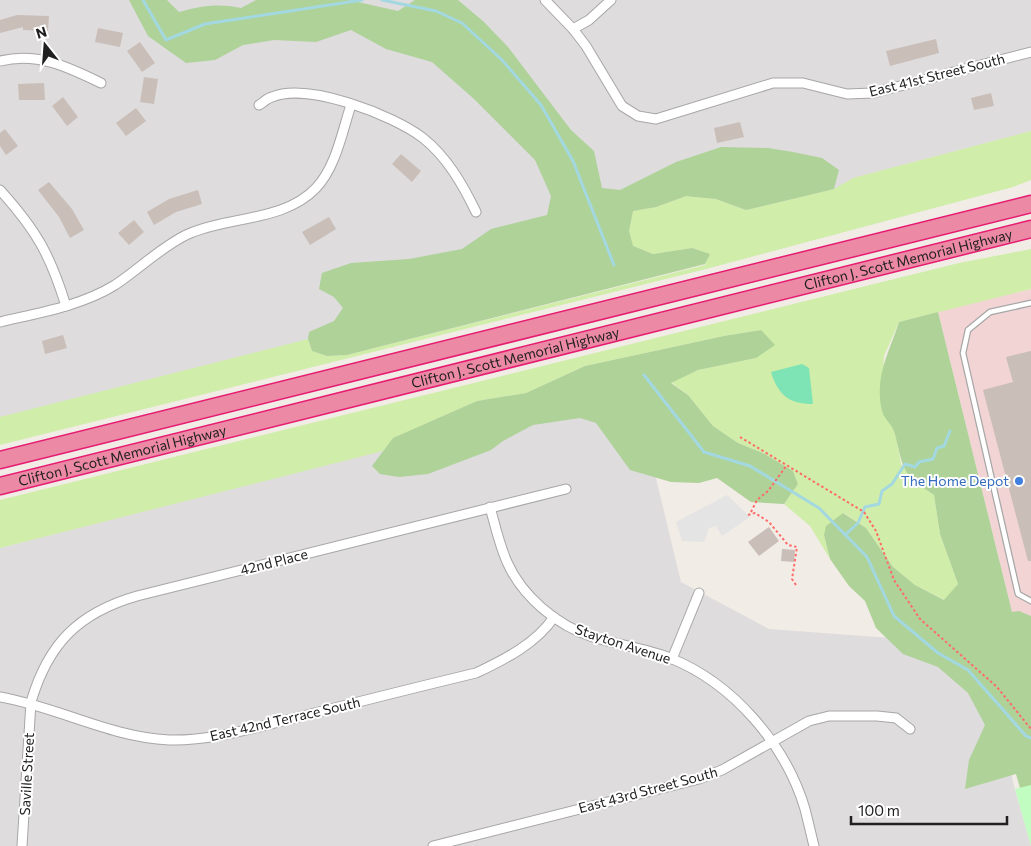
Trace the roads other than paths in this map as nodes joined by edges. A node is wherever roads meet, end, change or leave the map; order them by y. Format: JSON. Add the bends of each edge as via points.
{"nodes":[{"id":1,"x":545,"y":0,"type":"edge"},
{"id":2,"x":611,"y":0,"type":"edge"},
{"id":3,"x":573,"y":29,"type":"junction"},
{"id":4,"x":1031,"y":52,"type":"edge"},
{"id":5,"x":0,"y":61,"type":"edge"},
{"id":6,"x":101,"y":83,"type":"dead end"},
{"id":7,"x":259,"y":105,"type":"dead end"},
{"id":8,"x":351,"y":105,"type":"junction"},
{"id":9,"x":0,"y":190,"type":"edge"},
{"id":10,"x":1031,"y":196,"type":"edge"},
{"id":11,"x":1031,"y":204,"type":"edge"},
{"id":12,"x":476,"y":212,"type":"dead end"},
{"id":13,"x":1000,"y":212,"type":"junction"},
{"id":14,"x":1031,"y":229,"type":"edge"},
{"id":15,"x":1031,"y":304,"type":"edge"},
{"id":16,"x":66,"y":306,"type":"junction"},
{"id":17,"x":0,"y":322,"type":"edge"},
{"id":18,"x":0,"y":460,"type":"edge"},
{"id":19,"x":0,"y":486,"type":"edge"},
{"id":20,"x":566,"y":489,"type":"dead end"},
{"id":21,"x":490,"y":507,"type":"junction"},
{"id":22,"x":699,"y":593,"type":"dead end"},
{"id":23,"x":1031,"y":601,"type":"edge"},
{"id":24,"x":554,"y":617,"type":"junction"},
{"id":25,"x":672,"y":659,"type":"junction"},
{"id":26,"x":0,"y":697,"type":"edge"},
{"id":27,"x":31,"y":702,"type":"junction"},
{"id":28,"x":910,"y":729,"type":"dead end"},
{"id":29,"x":770,"y":741,"type":"junction"},
{"id":30,"x":22,"y":846,"type":"edge"},
{"id":31,"x":433,"y":846,"type":"edge"},
{"id":32,"x":814,"y":846,"type":"edge"}],
"edges":[{"from":1,"to":3,"type":"street"},
{"from":2,"to":3,"type":"street","via":[[589,20]]},
{"from":3,"to":4,"type":"street","name":"East 41st Street South","via":[[622,106],[638,116],[656,119],[773,84],[803,83],[847,94],[873,93]]},
{"from":5,"to":6,"type":"street","via":[[37,58],[62,64]]},
{"from":7,"to":8,"type":"street","via":[[270,97],[304,93]]},
{"from":8,"to":12,"type":"street","via":[[389,117],[424,139],[454,172]]},
{"from":8,"to":16,"type":"street","via":[[329,172],[316,189],[295,204],[187,235],[114,285]]},
{"from":9,"to":16,"type":"street","via":[[29,222],[42,243],[56,271]]},
{"from":10,"to":13,"type":"highway"},
{"from":11,"to":13,"type":"highway","name":"Clifton J. Scott Memorial Highway"},
{"from":13,"to":18,"type":"highway","name":"Clifton J. Scott Memorial Highway"},
{"from":14,"to":19,"type":"highway","name":"Clifton J. Scott Memorial Highway"},
{"from":15,"to":23,"type":"lane","via":[[990,312],[968,330],[963,353],[1018,594]]},
{"from":16,"to":17,"type":"street"},
{"from":20,"to":21,"type":"street","name":"42nd Place"},
{"from":21,"to":24,"type":"street","name":"Stayton Avenue","via":[[507,563],[524,590]]},
{"from":21,"to":27,"type":"street","name":"42nd Place","via":[[118,602],[85,618],[55,647]]},
{"from":22,"to":25,"type":"street"},
{"from":24,"to":25,"type":"street","name":"Stayton Avenue","via":[[592,637]]},
{"from":24,"to":27,"type":"street","name":"East 42nd Terrace South","via":[[518,650],[476,673],[217,737],[169,740],[123,734]]},
{"from":25,"to":29,"type":"street","name":"Stayton Avenue","via":[[728,693],[751,715]]},
{"from":26,"to":27,"type":"street","name":"East 42nd Terrace South"},
{"from":27,"to":30,"type":"street","name":"Saville Street"},
{"from":28,"to":29,"type":"street","name":"East 43rd Street South","via":[[896,718],[829,716],[809,721]]},
{"from":29,"to":31,"type":"street","name":"East 43rd Street South","via":[[722,770],[699,778]]},
{"from":29,"to":32,"type":"street","name":"Stayton Avenue","via":[[790,774],[804,808]]}]}
